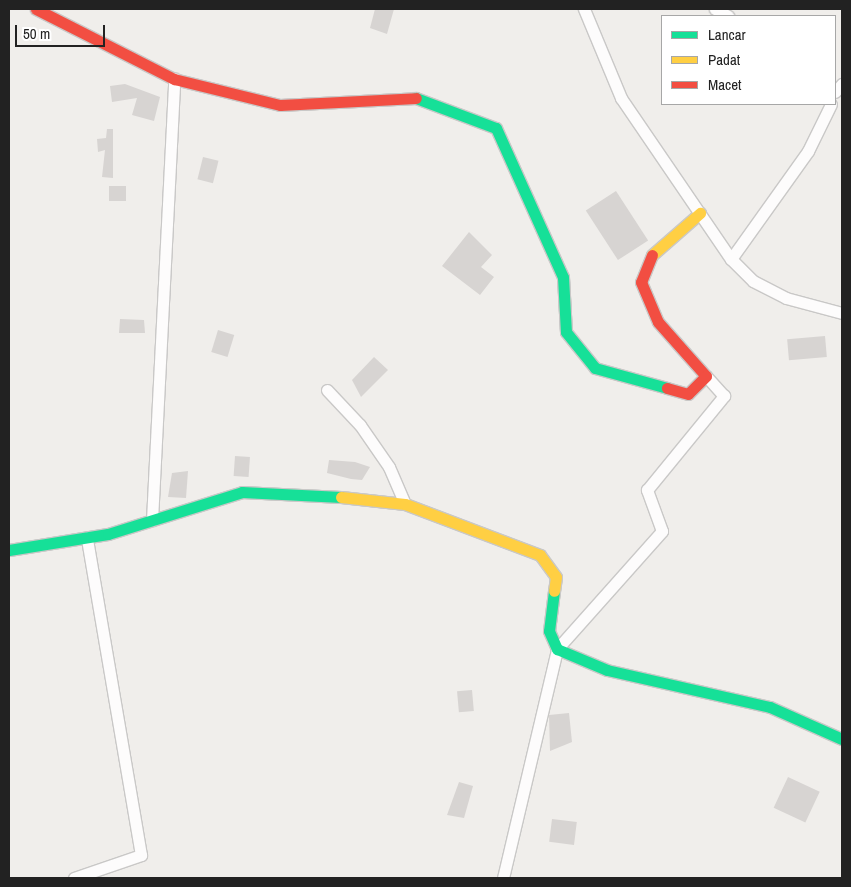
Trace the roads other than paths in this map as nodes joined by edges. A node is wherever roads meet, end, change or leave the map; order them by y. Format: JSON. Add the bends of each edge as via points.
{"nodes":[{"id":1,"x":36,"y":9,"type":"edge"},
{"id":2,"x":584,"y":9,"type":"edge"},
{"id":3,"x":715,"y":9,"type":"edge"},
{"id":4,"x":726,"y":15,"type":"edge"},
{"id":5,"x":174,"y":79,"type":"junction"},
{"id":6,"x":831,"y":105,"type":"edge"},
{"id":7,"x":700,"y":213,"type":"junction"},
{"id":8,"x":731,"y":259,"type":"junction"},
{"id":9,"x":842,"y":313,"type":"edge"},
{"id":10,"x":706,"y":376,"type":"junction"},
{"id":11,"x":327,"y":390,"type":"dead end"},
{"id":12,"x":405,"y":504,"type":"junction"},
{"id":13,"x":152,"y":520,"type":"junction"},
{"id":14,"x":86,"y":538,"type":"junction"},
{"id":15,"x":9,"y":550,"type":"edge"},
{"id":16,"x":557,"y":649,"type":"junction"},
{"id":17,"x":842,"y":738,"type":"edge"},
{"id":18,"x":74,"y":878,"type":"edge"},
{"id":19,"x":503,"y":878,"type":"edge"}],
"edges":[{"from":1,"to":5,"type":"street"},
{"from":2,"to":7,"type":"street","via":[[621,98]]},
{"from":3,"to":4,"type":"street"},
{"from":5,"to":10,"type":"street","via":[[280,105],[412,98],[496,128],[563,277],[566,332],[595,368],[688,394]]},
{"from":5,"to":13,"type":"street"},
{"from":6,"to":8,"type":"street","via":[[808,151]]},
{"from":7,"to":8,"type":"street"},
{"from":7,"to":10,"type":"street","via":[[654,248],[641,282],[658,322]]},
{"from":8,"to":9,"type":"street","via":[[753,281],[786,298]]},
{"from":10,"to":16,"type":"street","via":[[724,396],[647,490],[662,531]]},
{"from":11,"to":12,"type":"street","via":[[360,425],[389,467]]},
{"from":12,"to":13,"type":"street","via":[[301,492],[242,492]]},
{"from":12,"to":16,"type":"street","via":[[540,555],[556,577],[549,631]]},
{"from":13,"to":14,"type":"street"},
{"from":14,"to":15,"type":"street"},
{"from":14,"to":18,"type":"street","via":[[142,854]]},
{"from":16,"to":17,"type":"street","via":[[607,670],[770,707]]},
{"from":16,"to":19,"type":"street"}]}
